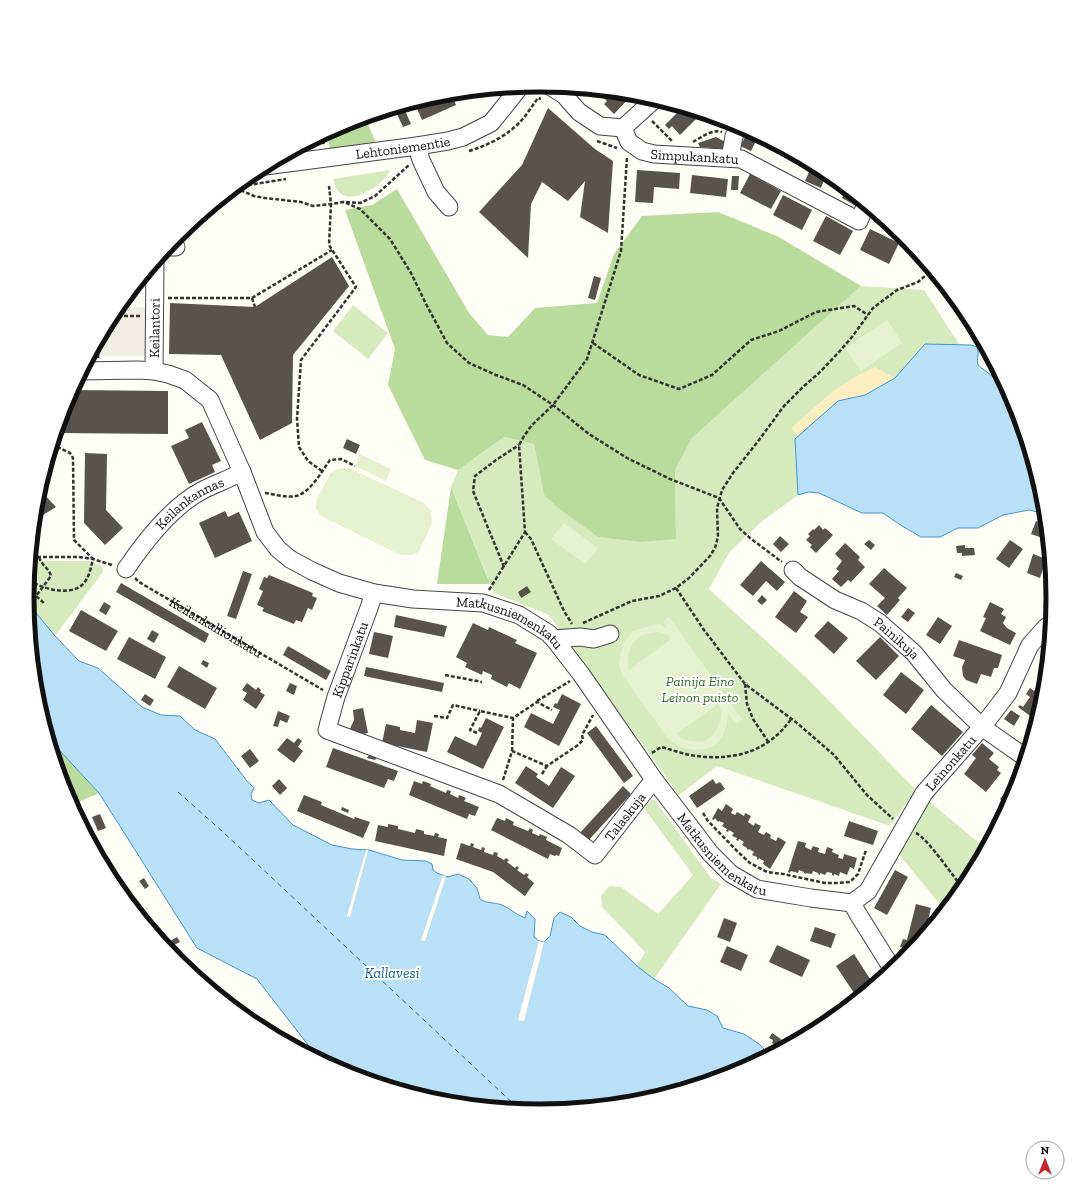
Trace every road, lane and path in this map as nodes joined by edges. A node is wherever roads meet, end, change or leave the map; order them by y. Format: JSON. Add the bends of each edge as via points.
{"nodes":[{"id":1,"x":546,"y":92,"type":"edge"},
{"id":2,"x":515,"y":93,"type":"edge"},
{"id":3,"x":652,"y":104,"type":"edge"},
{"id":4,"x":652,"y":120,"type":"dead end"},
{"id":5,"x":737,"y":131,"type":"edge"},
{"id":6,"x":595,"y":140,"type":"dead end"},
{"id":7,"x":322,"y":141,"type":"edge"},
{"id":8,"x":627,"y":141,"type":"junction"},
{"id":9,"x":692,"y":142,"type":"dead end"},
{"id":10,"x":324,"y":144,"type":"dead end"},
{"id":11,"x":678,"y":144,"type":"dead end"},
{"id":12,"x":466,"y":152,"type":"dead end"},
{"id":13,"x":415,"y":154,"type":"junction"},
{"id":14,"x":730,"y":158,"type":"junction"},
{"id":15,"x":278,"y":165,"type":"edge"},
{"id":16,"x":329,"y":186,"type":"dead end"},
{"id":17,"x":240,"y":190,"type":"edge"},
{"id":18,"x":344,"y":202,"type":"junction"},
{"id":19,"x":331,"y":204,"type":"junction"},
{"id":20,"x":449,"y":207,"type":"dead end"},
{"id":21,"x":864,"y":209,"type":"edge"},
{"id":22,"x":332,"y":250,"type":"junction"},
{"id":23,"x":155,"y":270,"type":"edge"},
{"id":24,"x":928,"y":273,"type":"edge"},
{"id":25,"x":164,"y":298,"type":"dead end"},
{"id":26,"x":252,"y":298,"type":"junction"},
{"id":27,"x":255,"y":306,"type":"dead end"},
{"id":28,"x":868,"y":315,"type":"junction"},
{"id":29,"x":120,"y":316,"type":"edge"},
{"id":30,"x":145,"y":316,"type":"dead end"},
{"id":31,"x":592,"y":343,"type":"junction"},
{"id":32,"x":98,"y":352,"type":"edge"},
{"id":33,"x":94,"y":358,"type":"dead end"},
{"id":34,"x":88,"y":371,"type":"edge"},
{"id":35,"x":154,"y":371,"type":"junction"},
{"id":36,"x":553,"y":405,"type":"junction"},
{"id":37,"x":519,"y":445,"type":"junction"},
{"id":38,"x":57,"y":447,"type":"edge"},
{"id":39,"x":355,"y":466,"type":"dead end"},
{"id":40,"x":322,"y":471,"type":"junction"},
{"id":41,"x":242,"y":472,"type":"junction"},
{"id":42,"x":260,"y":492,"type":"dead end"},
{"id":43,"x":719,"y":498,"type":"junction"},
{"id":44,"x":525,"y":532,"type":"junction"},
{"id":45,"x":36,"y":557,"type":"edge"},
{"id":46,"x":39,"y":557,"type":"junction"},
{"id":47,"x":93,"y":559,"type":"junction"},
{"id":48,"x":504,"y":567,"type":"junction"},
{"id":49,"x":126,"y":569,"type":"junction"},
{"id":50,"x":793,"y":570,"type":"joint"},
{"id":51,"x":34,"y":583,"type":"edge"},
{"id":52,"x":42,"y":587,"type":"junction"},
{"id":53,"x":676,"y":588,"type":"junction"},
{"id":54,"x":374,"y":594,"type":"junction"},
{"id":55,"x":482,"y":603,"type":"junction"},
{"id":56,"x":45,"y":604,"type":"dead end"},
{"id":57,"x":581,"y":623,"type":"dead end"},
{"id":58,"x":1046,"y":627,"type":"edge"},
{"id":59,"x":610,"y":634,"type":"dead end"},
{"id":60,"x":551,"y":636,"type":"junction"},
{"id":61,"x":445,"y":675,"type":"dead end"},
{"id":62,"x":574,"y":678,"type":"dead end"},
{"id":63,"x":482,"y":682,"type":"dead end"},
{"id":64,"x":744,"y":684,"type":"junction"},
{"id":65,"x":336,"y":697,"type":"junction"},
{"id":66,"x":536,"y":702,"type":"junction"},
{"id":67,"x":596,"y":709,"type":"dead end"},
{"id":68,"x":552,"y":710,"type":"dead end"},
{"id":69,"x":480,"y":711,"type":"junction"},
{"id":70,"x":434,"y":716,"type":"dead end"},
{"id":71,"x":513,"y":718,"type":"junction"},
{"id":72,"x":791,"y":719,"type":"junction"},
{"id":73,"x":982,"y":727,"type":"junction"},
{"id":74,"x":477,"y":733,"type":"dead end"},
{"id":75,"x":769,"y":743,"type":"junction"},
{"id":76,"x":512,"y":751,"type":"junction"},
{"id":77,"x":650,"y":754,"type":"dead end"},
{"id":78,"x":1022,"y":755,"type":"edge"},
{"id":79,"x":547,"y":766,"type":"junction"},
{"id":80,"x":542,"y":774,"type":"dead end"},
{"id":81,"x":655,"y":780,"type":"junction"},
{"id":82,"x":499,"y":794,"type":"junction"},
{"id":83,"x":703,"y":813,"type":"dead end"},
{"id":84,"x":904,"y":828,"type":"junction"},
{"id":85,"x":866,"y":850,"type":"dead end"},
{"id":86,"x":959,"y":883,"type":"edge"},
{"id":87,"x":852,"y":903,"type":"junction"},
{"id":88,"x":890,"y":965,"type":"edge"}],
"edges":[{"from":1,"to":8,"type":"street","via":[[564,96],[579,112]]},
{"from":1,"to":12,"type":"path","via":[[538,98],[520,123],[486,146]]},
{"from":2,"to":13,"type":"street","name":"Lehtoniementie","via":[[491,123],[463,137]]},
{"from":3,"to":8,"type":"street"},
{"from":4,"to":11,"type":"path"},
{"from":5,"to":9,"type":"path","via":[[717,131]]},
{"from":5,"to":14,"type":"street"},
{"from":6,"to":8,"type":"path","via":[[616,148]]},
{"from":7,"to":10,"type":"path"},
{"from":8,"to":14,"type":"street","name":"Simpukankatu","via":[[642,151],[654,154]]},
{"from":8,"to":31,"type":"path","via":[[621,251]]},
{"from":13,"to":15,"type":"street","name":"Lehtoniementie"},
{"from":13,"to":18,"type":"path","via":[[375,196],[360,203]]},
{"from":13,"to":20,"type":"street","via":[[436,192]]},
{"from":14,"to":21,"type":"street","name":"Simpukankatu","via":[[741,159],[754,165],[859,221]]},
{"from":16,"to":19,"type":"path"},
{"from":17,"to":19,"type":"path","via":[[254,196],[313,206]]},
{"from":18,"to":19,"type":"path"},
{"from":18,"to":36,"type":"path","via":[[360,209],[390,239],[411,273],[447,343],[469,363],[523,385]]},
{"from":19,"to":22,"type":"path","via":[[329,245]]},
{"from":22,"to":26,"type":"path"},
{"from":22,"to":40,"type":"path","via":[[356,286],[301,360],[297,419],[299,447],[308,460]]},
{"from":23,"to":35,"type":"street","name":"Keilantori"},
{"from":24,"to":28,"type":"path","via":[[918,282],[898,290],[873,308]]},
{"from":25,"to":26,"type":"path"},
{"from":26,"to":27,"type":"path"},
{"from":28,"to":31,"type":"path","via":[[854,306],[816,312],[779,331],[751,340],[712,375],[679,389],[639,375]]},
{"from":28,"to":43,"type":"path","via":[[839,352],[784,406],[733,473]]},
{"from":29,"to":30,"type":"path"},
{"from":31,"to":36,"type":"path","via":[[587,359]]},
{"from":32,"to":33,"type":"path","via":[[98,359]]},
{"from":34,"to":35,"type":"street","name":"Matkusniemenkatu"},
{"from":35,"to":41,"type":"street","name":"Matkusniemenkatu","via":[[186,380],[210,400]]},
{"from":36,"to":37,"type":"path","via":[[532,425]]},
{"from":36,"to":43,"type":"path","via":[[589,434],[627,458],[670,479]]},
{"from":37,"to":44,"type":"path"},
{"from":37,"to":48,"type":"path","via":[[475,476],[473,491]]},
{"from":38,"to":47,"type":"path","via":[[70,453],[73,458],[74,540]]},
{"from":39,"to":40,"type":"path","via":[[340,459],[330,460]]},
{"from":40,"to":42,"type":"path","via":[[306,492],[296,496]]},
{"from":41,"to":49,"type":"street","name":"Keilankannas","via":[[202,491],[180,506],[144,543]]},
{"from":41,"to":54,"type":"street","name":"Matkusniemenkatu","via":[[265,532],[278,549],[312,571]]},
{"from":43,"to":50,"type":"path","via":[[740,529]]},
{"from":43,"to":53,"type":"path","via":[[718,537],[715,548],[689,578]]},
{"from":44,"to":48,"type":"path"},
{"from":44,"to":60,"type":"path","via":[[531,539],[564,611],[574,626]]},
{"from":45,"to":46,"type":"path"},
{"from":46,"to":47,"type":"path"},
{"from":46,"to":52,"type":"path","via":[[51,576]]},
{"from":47,"to":49,"type":"path"},
{"from":47,"to":52,"type":"path","via":[[82,585],[64,591]]},
{"from":48,"to":55,"type":"path"},
{"from":49,"to":65,"type":"path","name":"Keilankallionkatu","via":[[139,582]]},
{"from":50,"to":73,"type":"street","name":"Painikuja","via":[[835,600],[861,610],[880,623],[914,653],[944,690]]},
{"from":51,"to":52,"type":"path"},
{"from":52,"to":56,"type":"path","via":[[36,596]]},
{"from":53,"to":57,"type":"path","via":[[659,596],[632,601]]},
{"from":53,"to":64,"type":"path"},
{"from":54,"to":55,"type":"street","name":"Matkusniemenkatu"},
{"from":54,"to":65,"type":"street","name":"Kipparinkatu"},
{"from":55,"to":60,"type":"street","name":"Matkusniemenkatu","via":[[520,615]]},
{"from":58,"to":73,"type":"street","name":"Leinonkatu","via":[[1030,645],[1008,693]]},
{"from":59,"to":60,"type":"street","via":[[594,639]]},
{"from":60,"to":81,"type":"street","name":"Matkusniemenkatu","via":[[581,674]]},
{"from":61,"to":63,"type":"path"},
{"from":62,"to":66,"type":"path"},
{"from":64,"to":72,"type":"path"},
{"from":64,"to":75,"type":"path","via":[[747,704],[753,719]]},
{"from":65,"to":82,"type":"street","name":"Kipparinkatu","via":[[328,728]]},
{"from":66,"to":68,"type":"path"},
{"from":66,"to":71,"type":"path"},
{"from":67,"to":79,"type":"path","via":[[582,735],[583,740]]},
{"from":69,"to":70,"type":"path","via":[[453,705],[447,718]]},
{"from":69,"to":71,"type":"path"},
{"from":69,"to":74,"type":"path","via":[[470,730]]},
{"from":71,"to":76,"type":"path"},
{"from":72,"to":75,"type":"path","via":[[784,730]]},
{"from":72,"to":84,"type":"path","via":[[834,755],[867,796]]},
{"from":73,"to":78,"type":"street","name":"Painikuja"},
{"from":73,"to":84,"type":"street","name":"Leinonkatu","via":[[924,792]]},
{"from":75,"to":77,"type":"path","via":[[745,754],[718,758],[696,756],[661,747]]},
{"from":76,"to":79,"type":"path"},
{"from":76,"to":82,"type":"path"},
{"from":79,"to":80,"type":"path"},
{"from":81,"to":82,"type":"street","name":"Talaskuja","via":[[595,855],[569,836]]},
{"from":81,"to":87,"type":"street","name":"Matkusniemenkatu","via":[[710,853],[731,874],[757,889]]},
{"from":83,"to":85,"type":"path","via":[[738,852],[750,863],[767,872],[825,883],[850,882],[858,874]]},
{"from":84,"to":86,"type":"path","via":[[920,834]]},
{"from":84,"to":87,"type":"street","name":"Leinonkatu","via":[[868,891]]},
{"from":87,"to":88,"type":"street"}]}
